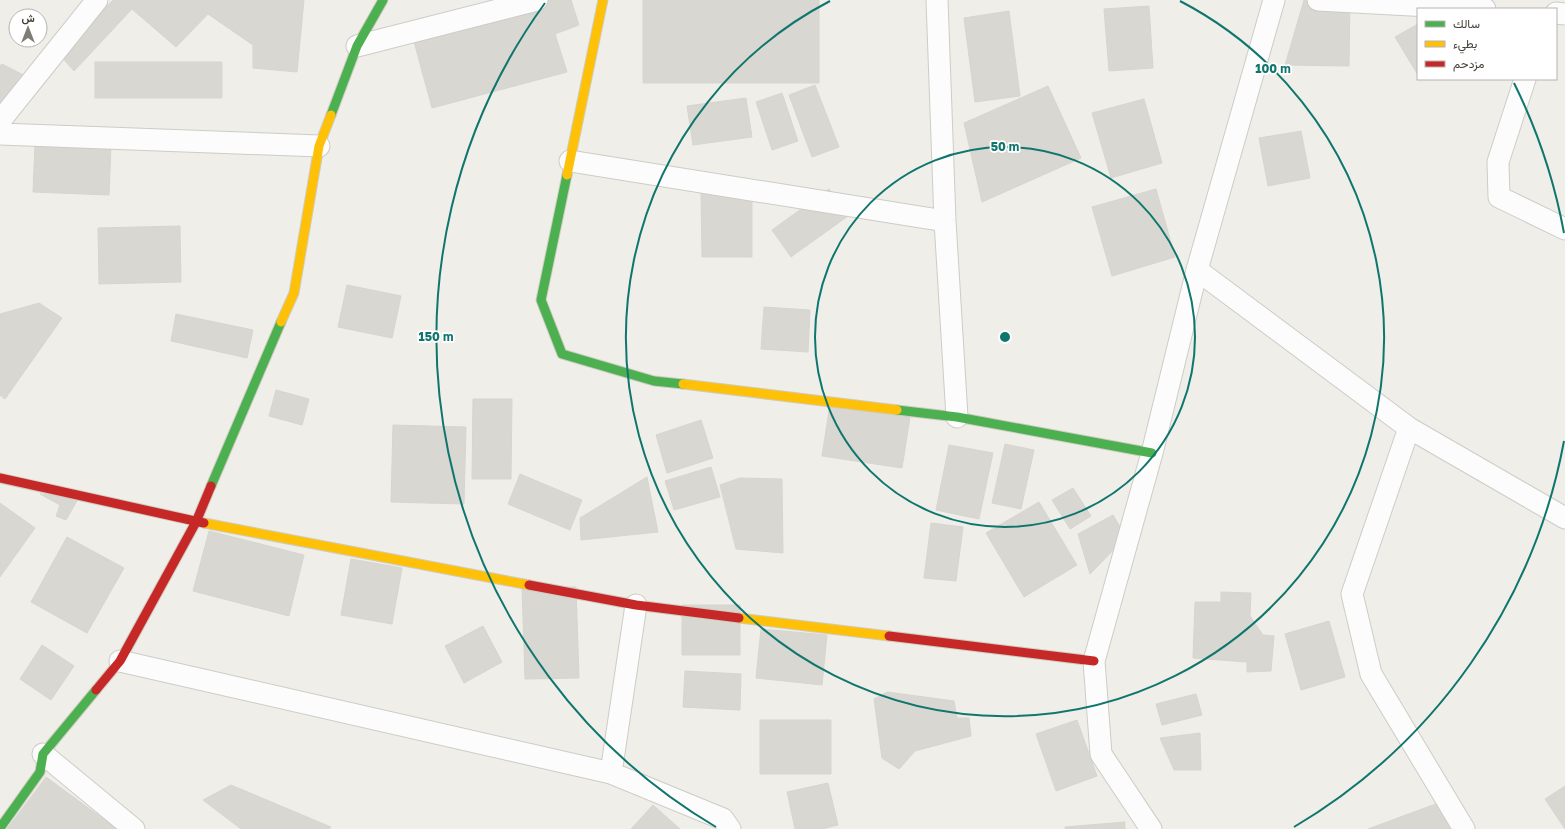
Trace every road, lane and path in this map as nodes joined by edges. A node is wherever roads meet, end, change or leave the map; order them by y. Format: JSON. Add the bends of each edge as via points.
{"nodes":[{"id":1,"x":97,"y":0,"type":"edge"},
{"id":2,"x":383,"y":0,"type":"edge"},
{"id":3,"x":537,"y":0,"type":"edge"},
{"id":4,"x":603,"y":0,"type":"edge"},
{"id":5,"x":937,"y":0,"type":"edge"},
{"id":6,"x":1274,"y":0,"type":"edge"},
{"id":7,"x":1318,"y":0,"type":"edge"},
{"id":8,"x":1466,"y":8,"type":"edge"},
{"id":9,"x":357,"y":46,"type":"junction"},
{"id":10,"x":1525,"y":80,"type":"edge"},
{"id":11,"x":0,"y":121,"type":"edge"},
{"id":12,"x":0,"y":134,"type":"edge"},
{"id":13,"x":319,"y":146,"type":"junction"},
{"id":14,"x":570,"y":161,"type":"junction"},
{"id":15,"x":945,"y":220,"type":"junction"},
{"id":16,"x":1565,"y":229,"type":"edge"},
{"id":17,"x":1197,"y":270,"type":"junction"},
{"id":18,"x":958,"y":416,"type":"junction"},
{"id":19,"x":1409,"y":428,"type":"junction"},
{"id":20,"x":1152,"y":454,"type":"junction"},
{"id":21,"x":0,"y":478,"type":"edge"},
{"id":22,"x":1564,"y":516,"type":"edge"},
{"id":23,"x":196,"y":522,"type":"junction"},
{"id":24,"x":636,"y":605,"type":"junction"},
{"id":25,"x":120,"y":661,"type":"junction"},
{"id":26,"x":1094,"y":661,"type":"junction"},
{"id":27,"x":43,"y":754,"type":"junction"},
{"id":28,"x":611,"y":773,"type":"junction"},
{"id":29,"x":0,"y":828,"type":"edge"},
{"id":30,"x":134,"y":829,"type":"edge"},
{"id":31,"x":730,"y":829,"type":"edge"},
{"id":32,"x":1151,"y":829,"type":"edge"},
{"id":33,"x":1464,"y":829,"type":"edge"}],
"edges":[{"from":1,"to":11,"type":"street"},
{"from":2,"to":9,"type":"street"},
{"from":3,"to":9,"type":"street"},
{"from":4,"to":14,"type":"street"},
{"from":5,"to":15,"type":"street"},
{"from":6,"to":17,"type":"street"},
{"from":7,"to":8,"type":"street"},
{"from":9,"to":13,"type":"street"},
{"from":10,"to":16,"type":"street","via":[[1498,162],[1499,197]]},
{"from":12,"to":13,"type":"street"},
{"from":13,"to":23,"type":"street","via":[[294,293]]},
{"from":14,"to":15,"type":"street"},
{"from":14,"to":18,"type":"street","via":[[541,300],[562,354],[654,381]]},
{"from":15,"to":18,"type":"street"},
{"from":17,"to":19,"type":"street"},
{"from":17,"to":20,"type":"street"},
{"from":18,"to":20,"type":"street"},
{"from":19,"to":22,"type":"street"},
{"from":19,"to":33,"type":"street","via":[[1352,594],[1371,674]]},
{"from":20,"to":26,"type":"street"},
{"from":21,"to":23,"type":"street"},
{"from":23,"to":24,"type":"street"},
{"from":23,"to":25,"type":"street"},
{"from":24,"to":26,"type":"street"},
{"from":24,"to":28,"type":"street"},
{"from":25,"to":27,"type":"street"},
{"from":25,"to":28,"type":"street"},
{"from":26,"to":32,"type":"street","via":[[1101,754]]},
{"from":27,"to":29,"type":"street","via":[[40,772]]},
{"from":27,"to":30,"type":"street"},
{"from":28,"to":31,"type":"street","via":[[723,820]]}]}
